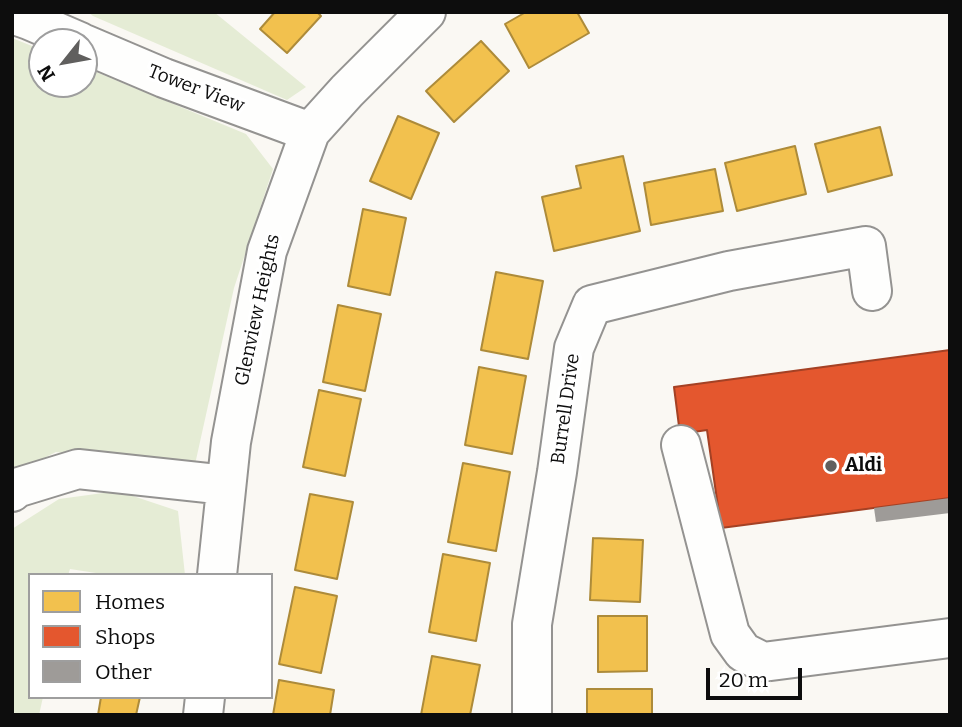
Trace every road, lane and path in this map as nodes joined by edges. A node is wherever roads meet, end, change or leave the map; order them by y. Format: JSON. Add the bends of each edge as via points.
{"nodes":[{"id":1,"x":426,"y":12,"type":"edge"},
{"id":2,"x":24,"y":15,"type":"edge"},
{"id":3,"x":51,"y":28,"type":"edge"},
{"id":4,"x":98,"y":50,"type":"edge"},
{"id":5,"x":310,"y":132,"type":"junction"},
{"id":6,"x":872,"y":291,"type":"dead end"},
{"id":7,"x":681,"y":445,"type":"dead end"},
{"id":8,"x":226,"y":485,"type":"junction"},
{"id":9,"x":12,"y":492,"type":"edge"},
{"id":10,"x":217,"y":573,"type":"edge"},
{"id":11,"x":950,"y":638,"type":"edge"},
{"id":12,"x":533,"y":715,"type":"edge"}],
"edges":[{"from":1,"to":5,"type":"street","name":"Glenview Heights"},
{"from":2,"to":3,"type":"street","name":"Tower View"},
{"from":4,"to":5,"type":"street","name":"Tower View"},
{"from":5,"to":8,"type":"street","name":"Glenview Heights","via":[[267,251]]},
{"from":6,"to":12,"type":"street","name":"Burrell Drive","via":[[866,246],[729,271],[592,305],[574,348],[532,624]]},
{"from":7,"to":11,"type":"street","via":[[730,634],[743,652],[763,662]]},
{"from":8,"to":9,"type":"street","via":[[78,469]]},
{"from":8,"to":10,"type":"street","name":"Glenview Heights"}]}
